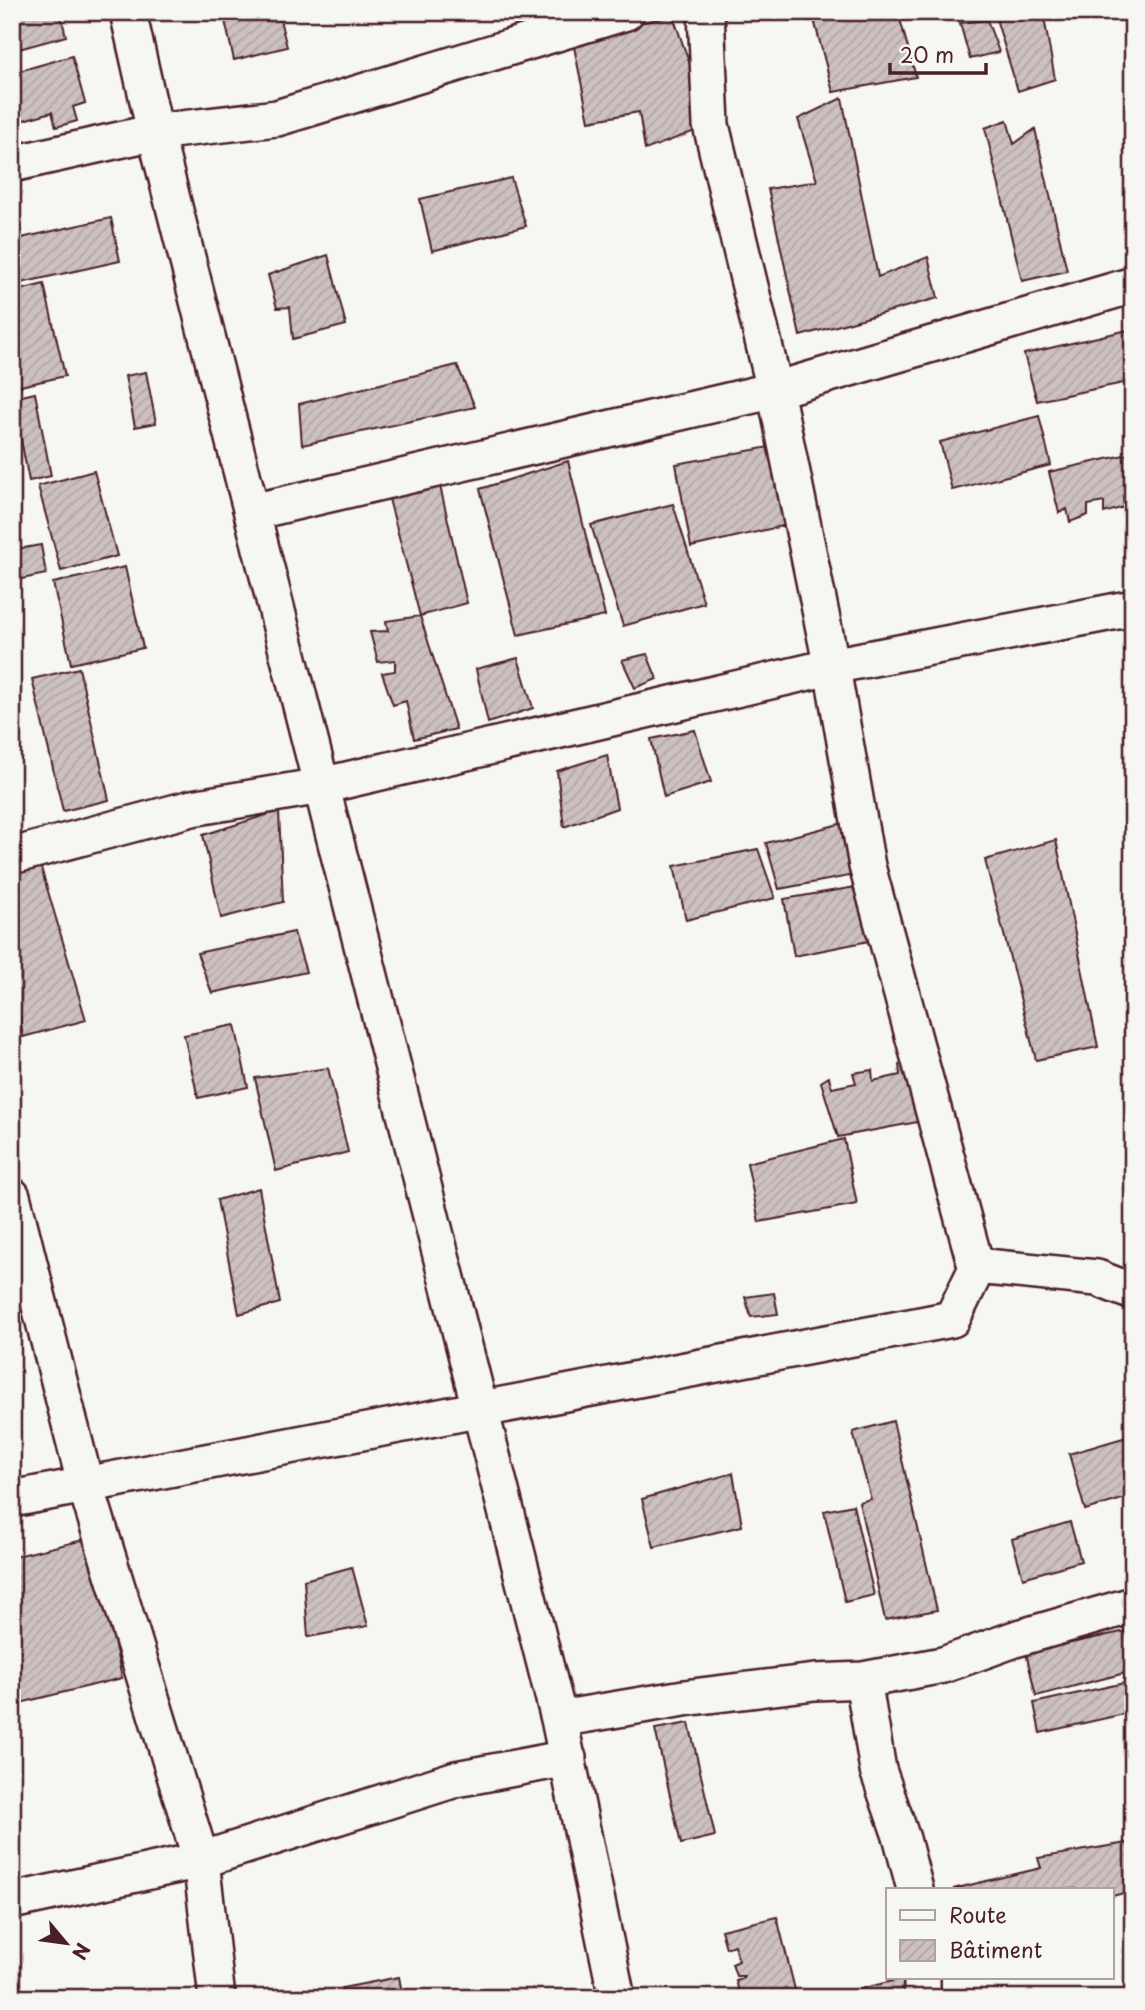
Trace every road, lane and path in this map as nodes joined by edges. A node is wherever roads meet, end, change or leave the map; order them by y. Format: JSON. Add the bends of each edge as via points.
{"nodes":[{"id":1,"x":128,"y":12,"type":"edge"},
{"id":2,"x":626,"y":12,"type":"edge"},
{"id":3,"x":706,"y":12,"type":"edge"},
{"id":4,"x":155,"y":132,"type":"junction"},
{"id":5,"x":12,"y":164,"type":"edge"},
{"id":6,"x":1133,"y":285,"type":"edge"},
{"id":7,"x":775,"y":390,"type":"junction"},
{"id":8,"x":251,"y":512,"type":"junction"},
{"id":9,"x":1133,"y":608,"type":"edge"},
{"id":10,"x":831,"y":668,"type":"junction"},
{"id":11,"x":321,"y":786,"type":"junction"},
{"id":12,"x":12,"y":856,"type":"edge"},
{"id":13,"x":12,"y":1196,"type":"edge"},
{"id":14,"x":979,"y":1264,"type":"junction"},
{"id":15,"x":1133,"y":1292,"type":"edge"},
{"id":16,"x":480,"y":1409,"type":"junction"},
{"id":17,"x":85,"y":1483,"type":"junction"},
{"id":18,"x":12,"y":1499,"type":"edge"},
{"id":19,"x":1133,"y":1605,"type":"edge"},
{"id":20,"x":863,"y":1680,"type":"junction"},
{"id":21,"x":559,"y":1719,"type":"junction"},
{"id":22,"x":568,"y":1758,"type":"junction"},
{"id":23,"x":201,"y":1860,"type":"junction"},
{"id":24,"x":915,"y":1888,"type":"edge"},
{"id":25,"x":12,"y":1901,"type":"edge"},
{"id":26,"x":922,"y":1979,"type":"edge"},
{"id":27,"x":217,"y":1998,"type":"edge"},
{"id":28,"x":617,"y":1998,"type":"edge"},
{"id":29,"x":922,"y":1998,"type":"edge"}],
"edges":[{"from":1,"to":4,"type":"street"},
{"from":2,"to":4,"type":"street","via":[[277,118]]},
{"from":3,"to":7,"type":"street","via":[[711,125]]},
{"from":4,"to":5,"type":"street"},
{"from":4,"to":8,"type":"street"},
{"from":6,"to":7,"type":"street"},
{"from":7,"to":8,"type":"street"},
{"from":7,"to":10,"type":"street"},
{"from":8,"to":11,"type":"street"},
{"from":9,"to":10,"type":"street"},
{"from":10,"to":11,"type":"street"},
{"from":10,"to":14,"type":"street","via":[[867,866]]},
{"from":11,"to":12,"type":"street","via":[[192,808]]},
{"from":11,"to":16,"type":"street"},
{"from":13,"to":17,"type":"street"},
{"from":14,"to":15,"type":"street","via":[[1097,1278]]},
{"from":14,"to":16,"type":"street","via":[[952,1320]]},
{"from":16,"to":17,"type":"street"},
{"from":16,"to":21,"type":"street"},
{"from":17,"to":18,"type":"street"},
{"from":17,"to":23,"type":"street"},
{"from":19,"to":20,"type":"street","via":[[943,1665]]},
{"from":20,"to":21,"type":"street","via":[[697,1696]]},
{"from":20,"to":24,"type":"street","via":[[878,1770]]},
{"from":21,"to":22,"type":"street"},
{"from":22,"to":23,"type":"street","via":[[456,1779]]},
{"from":22,"to":28,"type":"street"},
{"from":23,"to":25,"type":"street"},
{"from":23,"to":27,"type":"street"},
{"from":26,"to":29,"type":"street"}]}
